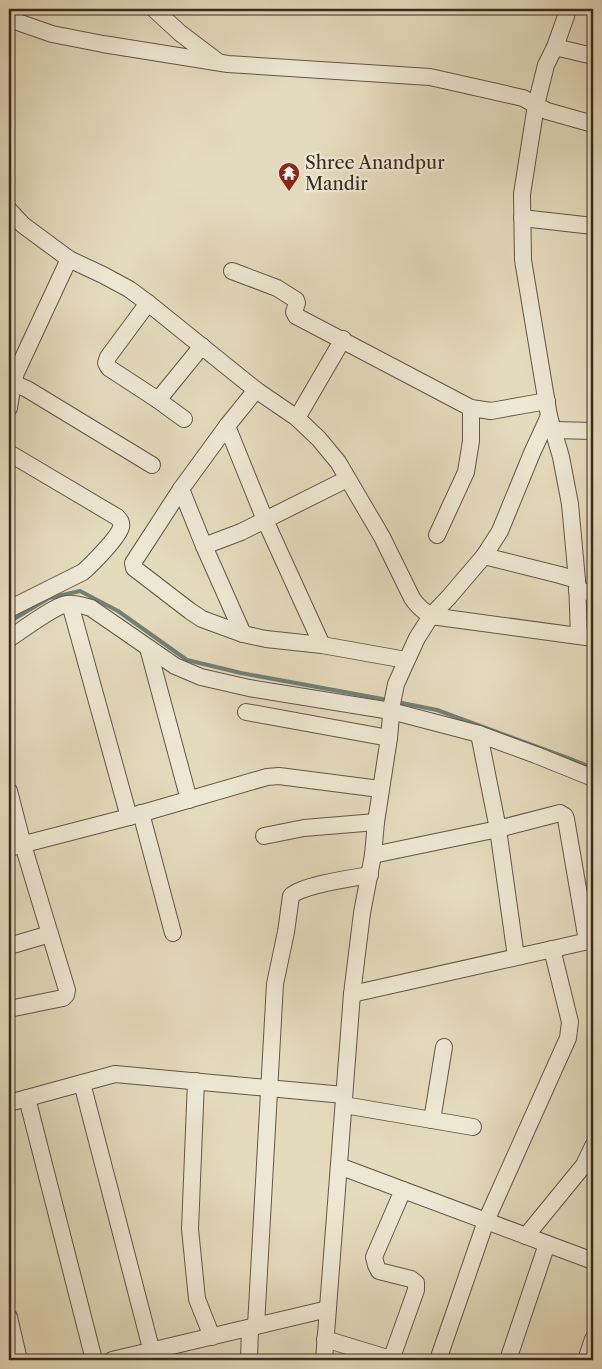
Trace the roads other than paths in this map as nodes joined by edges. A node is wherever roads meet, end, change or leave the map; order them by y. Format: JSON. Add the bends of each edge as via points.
{"nodes":[{"id":1,"x":154,"y":9,"type":"edge"},
{"id":2,"x":564,"y":9,"type":"edge"},
{"id":3,"x":9,"y":19,"type":"edge"},
{"id":4,"x":555,"y":47,"type":"junction"},
{"id":5,"x":593,"y":56,"type":"edge"},
{"id":6,"x":219,"y":62,"type":"junction"},
{"id":7,"x":536,"y":105,"type":"junction"},
{"id":8,"x":593,"y":124,"type":"edge"},
{"id":9,"x":9,"y":210,"type":"edge"},
{"id":10,"x":522,"y":218,"type":"junction"},
{"id":11,"x":593,"y":226,"type":"edge"},
{"id":12,"x":69,"y":260,"type":"junction"},
{"id":13,"x":232,"y":271,"type":"dead end"},
{"id":14,"x":148,"y":303,"type":"junction"},
{"id":15,"x":343,"y":339,"type":"junction"},
{"id":16,"x":202,"y":346,"type":"junction"},
{"id":17,"x":12,"y":376,"type":"edge"},
{"id":18,"x":256,"y":390,"type":"junction"},
{"id":19,"x":158,"y":400,"type":"junction"},
{"id":20,"x":9,"y":408,"type":"edge"},
{"id":21,"x":471,"y":408,"type":"junction"},
{"id":22,"x":550,"y":416,"type":"junction"},
{"id":23,"x":297,"y":418,"type":"junction"},
{"id":24,"x":184,"y":419,"type":"dead end"},
{"id":25,"x":227,"y":426,"type":"junction"},
{"id":26,"x":593,"y":431,"type":"edge"},
{"id":27,"x":9,"y":453,"type":"edge"},
{"id":28,"x":152,"y":465,"type":"dead end"},
{"id":29,"x":347,"y":478,"type":"junction"},
{"id":30,"x":181,"y":489,"type":"junction"},
{"id":31,"x":265,"y":520,"type":"junction"},
{"id":32,"x":437,"y":535,"type":"dead end"},
{"id":33,"x":204,"y":546,"type":"junction"},
{"id":34,"x":484,"y":556,"type":"junction"},
{"id":35,"x":582,"y":588,"type":"edge"},
{"id":36,"x":70,"y":604,"type":"junction"},
{"id":37,"x":9,"y":609,"type":"edge"},
{"id":38,"x":431,"y":616,"type":"junction"},
{"id":39,"x":243,"y":634,"type":"junction"},
{"id":40,"x":586,"y":637,"type":"edge"},
{"id":41,"x":9,"y":639,"type":"edge"},
{"id":42,"x":322,"y":645,"type":"junction"},
{"id":43,"x":148,"y":648,"type":"junction"},
{"id":44,"x":406,"y":660,"type":"junction"},
{"id":45,"x":391,"y":708,"type":"junction"},
{"id":46,"x":246,"y":712,"type":"dead end"},
{"id":47,"x":479,"y":734,"type":"junction"},
{"id":48,"x":389,"y":738,"type":"junction"},
{"id":49,"x":593,"y":778,"type":"edge"},
{"id":50,"x":380,"y":789,"type":"junction"},
{"id":51,"x":9,"y":792,"type":"edge"},
{"id":52,"x":189,"y":800,"type":"junction"},
{"id":53,"x":135,"y":815,"type":"junction"},
{"id":54,"x":376,"y":822,"type":"junction"},
{"id":55,"x":498,"y":829,"type":"junction"},
{"id":56,"x":264,"y":836,"type":"dead end"},
{"id":57,"x":16,"y":847,"type":"edge"},
{"id":58,"x":373,"y":855,"type":"junction"},
{"id":59,"x":370,"y":875,"type":"junction"},
{"id":60,"x":173,"y":933,"type":"dead end"},
{"id":61,"x":50,"y":934,"type":"junction"},
{"id":62,"x":590,"y":940,"type":"edge"},
{"id":63,"x":9,"y":946,"type":"edge"},
{"id":64,"x":552,"y":949,"type":"junction"},
{"id":65,"x":516,"y":957,"type":"junction"},
{"id":66,"x":352,"y":994,"type":"junction"},
{"id":67,"x":9,"y":1009,"type":"edge"},
{"id":68,"x":444,"y":1047,"type":"dead end"},
{"id":69,"x":196,"y":1081,"type":"junction"},
{"id":70,"x":82,"y":1083,"type":"junction"},
{"id":71,"x":269,"y":1088,"type":"junction"},
{"id":72,"x":27,"y":1098,"type":"junction"},
{"id":73,"x":344,"y":1100,"type":"junction"},
{"id":74,"x":9,"y":1103,"type":"edge"},
{"id":75,"x":432,"y":1120,"type":"junction"},
{"id":76,"x":473,"y":1127,"type":"dead end"},
{"id":77,"x":593,"y":1146,"type":"edge"},
{"id":78,"x":339,"y":1166,"type":"junction"},
{"id":79,"x":403,"y":1190,"type":"junction"},
{"id":80,"x":486,"y":1221,"type":"junction"},
{"id":81,"x":526,"y":1236,"type":"junction"},
{"id":82,"x":547,"y":1244,"type":"junction"},
{"id":83,"x":593,"y":1261,"type":"edge"},
{"id":84,"x":328,"y":1309,"type":"junction"},
{"id":85,"x":9,"y":1317,"type":"edge"},
{"id":86,"x":253,"y":1327,"type":"junction"},
{"id":87,"x":212,"y":1337,"type":"junction"},
{"id":88,"x":326,"y":1338,"type":"junction"},
{"id":89,"x":593,"y":1339,"type":"edge"},
{"id":90,"x":153,"y":1356,"type":"edge"},
{"id":91,"x":19,"y":1360,"type":"edge"},
{"id":92,"x":94,"y":1360,"type":"edge"},
{"id":93,"x":112,"y":1360,"type":"edge"},
{"id":94,"x":249,"y":1360,"type":"edge"},
{"id":95,"x":324,"y":1360,"type":"edge"},
{"id":96,"x":393,"y":1360,"type":"edge"},
{"id":97,"x":438,"y":1360,"type":"edge"},
{"id":98,"x":508,"y":1360,"type":"edge"},
{"id":99,"x":586,"y":1360,"type":"edge"}],
"edges":[{"from":1,"to":6,"type":"street"},
{"from":2,"to":4,"type":"street","via":[[566,16]]},
{"from":3,"to":6,"type":"street","via":[[52,34],[86,41]]},
{"from":4,"to":5,"type":"street"},
{"from":4,"to":7,"type":"street","via":[[546,65]]},
{"from":6,"to":7,"type":"street","via":[[430,78],[523,98]]},
{"from":7,"to":8,"type":"street"},
{"from":7,"to":10,"type":"street","via":[[522,194]]},
{"from":9,"to":12,"type":"street","via":[[29,230]]},
{"from":10,"to":11,"type":"street"},
{"from":10,"to":22,"type":"street","via":[[525,279]]},
{"from":12,"to":14,"type":"street","via":[[129,289]]},
{"from":12,"to":17,"type":"street"},
{"from":13,"to":15,"type":"street","via":[[292,296],[297,301],[296,316]]},
{"from":14,"to":16,"type":"street"},
{"from":14,"to":19,"type":"street","via":[[106,363]]},
{"from":15,"to":21,"type":"street"},
{"from":15,"to":23,"type":"street"},
{"from":16,"to":18,"type":"street"},
{"from":16,"to":19,"type":"street"},
{"from":17,"to":20,"type":"street"},
{"from":17,"to":28,"type":"street"},
{"from":18,"to":23,"type":"street"},
{"from":18,"to":25,"type":"street"},
{"from":19,"to":24,"type":"street"},
{"from":21,"to":22,"type":"street"},
{"from":21,"to":32,"type":"street","via":[[466,472]]},
{"from":22,"to":26,"type":"street"},
{"from":22,"to":34,"type":"street","via":[[507,517]]},
{"from":22,"to":35,"type":"street","via":[[570,504]]},
{"from":23,"to":29,"type":"street","via":[[320,439]]},
{"from":25,"to":30,"type":"street"},
{"from":25,"to":31,"type":"street"},
{"from":27,"to":37,"type":"street","via":[[117,517],[121,524],[119,532],[91,566]]},
{"from":29,"to":31,"type":"street"},
{"from":29,"to":38,"type":"street","via":[[412,598]]},
{"from":30,"to":33,"type":"street"},
{"from":30,"to":39,"type":"street","via":[[133,563],[134,568],[202,619]]},
{"from":31,"to":33,"type":"street"},
{"from":31,"to":42,"type":"street"},
{"from":33,"to":39,"type":"street"},
{"from":34,"to":35,"type":"street","via":[[560,575]]},
{"from":34,"to":38,"type":"street"},
{"from":35,"to":40,"type":"street"},
{"from":36,"to":41,"type":"street","via":[[54,610]]},
{"from":36,"to":43,"type":"street","via":[[91,608]]},
{"from":36,"to":53,"type":"street"},
{"from":38,"to":40,"type":"street"},
{"from":38,"to":44,"type":"street"},
{"from":39,"to":42,"type":"street"},
{"from":42,"to":44,"type":"street"},
{"from":43,"to":45,"type":"street","via":[[175,666],[218,682]]},
{"from":43,"to":52,"type":"street"},
{"from":44,"to":45,"type":"street"},
{"from":45,"to":47,"type":"street"},
{"from":45,"to":48,"type":"street"},
{"from":46,"to":48,"type":"street"},
{"from":47,"to":49,"type":"street"},
{"from":47,"to":55,"type":"street"},
{"from":48,"to":50,"type":"street"},
{"from":50,"to":52,"type":"street","via":[[279,776]]},
{"from":50,"to":54,"type":"street"},
{"from":51,"to":57,"type":"street"},
{"from":52,"to":53,"type":"street"},
{"from":53,"to":57,"type":"street"},
{"from":53,"to":60,"type":"street"},
{"from":54,"to":56,"type":"street","via":[[304,828]]},
{"from":54,"to":58,"type":"street"},
{"from":55,"to":58,"type":"street"},
{"from":55,"to":62,"type":"street","via":[[560,813],[565,816]]},
{"from":55,"to":65,"type":"street"},
{"from":57,"to":61,"type":"street"},
{"from":58,"to":59,"type":"street"},
{"from":59,"to":66,"type":"street"},
{"from":59,"to":71,"type":"street","via":[[307,887],[291,896],[275,984]]},
{"from":61,"to":63,"type":"street"},
{"from":61,"to":67,"type":"street","via":[[66,995]]},
{"from":62,"to":64,"type":"street"},
{"from":64,"to":65,"type":"street"},
{"from":64,"to":80,"type":"street","via":[[570,1022],[568,1038]]},
{"from":65,"to":66,"type":"street"},
{"from":66,"to":73,"type":"street"},
{"from":68,"to":75,"type":"street"},
{"from":69,"to":70,"type":"street","via":[[116,1074]]},
{"from":69,"to":71,"type":"street"},
{"from":69,"to":87,"type":"street","via":[[190,1229],[197,1299]]},
{"from":70,"to":72,"type":"street"},
{"from":70,"to":90,"type":"street"},
{"from":71,"to":73,"type":"street"},
{"from":71,"to":86,"type":"street"},
{"from":72,"to":74,"type":"street"},
{"from":72,"to":92,"type":"street"},
{"from":73,"to":75,"type":"street"},
{"from":73,"to":78,"type":"street"},
{"from":75,"to":76,"type":"street"},
{"from":77,"to":81,"type":"street","via":[[584,1165]]},
{"from":78,"to":79,"type":"street"},
{"from":78,"to":84,"type":"street"},
{"from":79,"to":80,"type":"street"},
{"from":79,"to":96,"type":"street","via":[[374,1257],[378,1270],[416,1283]]},
{"from":80,"to":81,"type":"street"},
{"from":80,"to":97,"type":"street"},
{"from":81,"to":82,"type":"street"},
{"from":82,"to":83,"type":"street"},
{"from":82,"to":98,"type":"street"},
{"from":84,"to":86,"type":"street"},
{"from":84,"to":88,"type":"street"},
{"from":85,"to":91,"type":"street"},
{"from":86,"to":87,"type":"street"},
{"from":86,"to":94,"type":"street"},
{"from":87,"to":90,"type":"street"},
{"from":88,"to":95,"type":"street"},
{"from":88,"to":96,"type":"street"},
{"from":89,"to":99,"type":"street"},
{"from":90,"to":93,"type":"street"}]}
